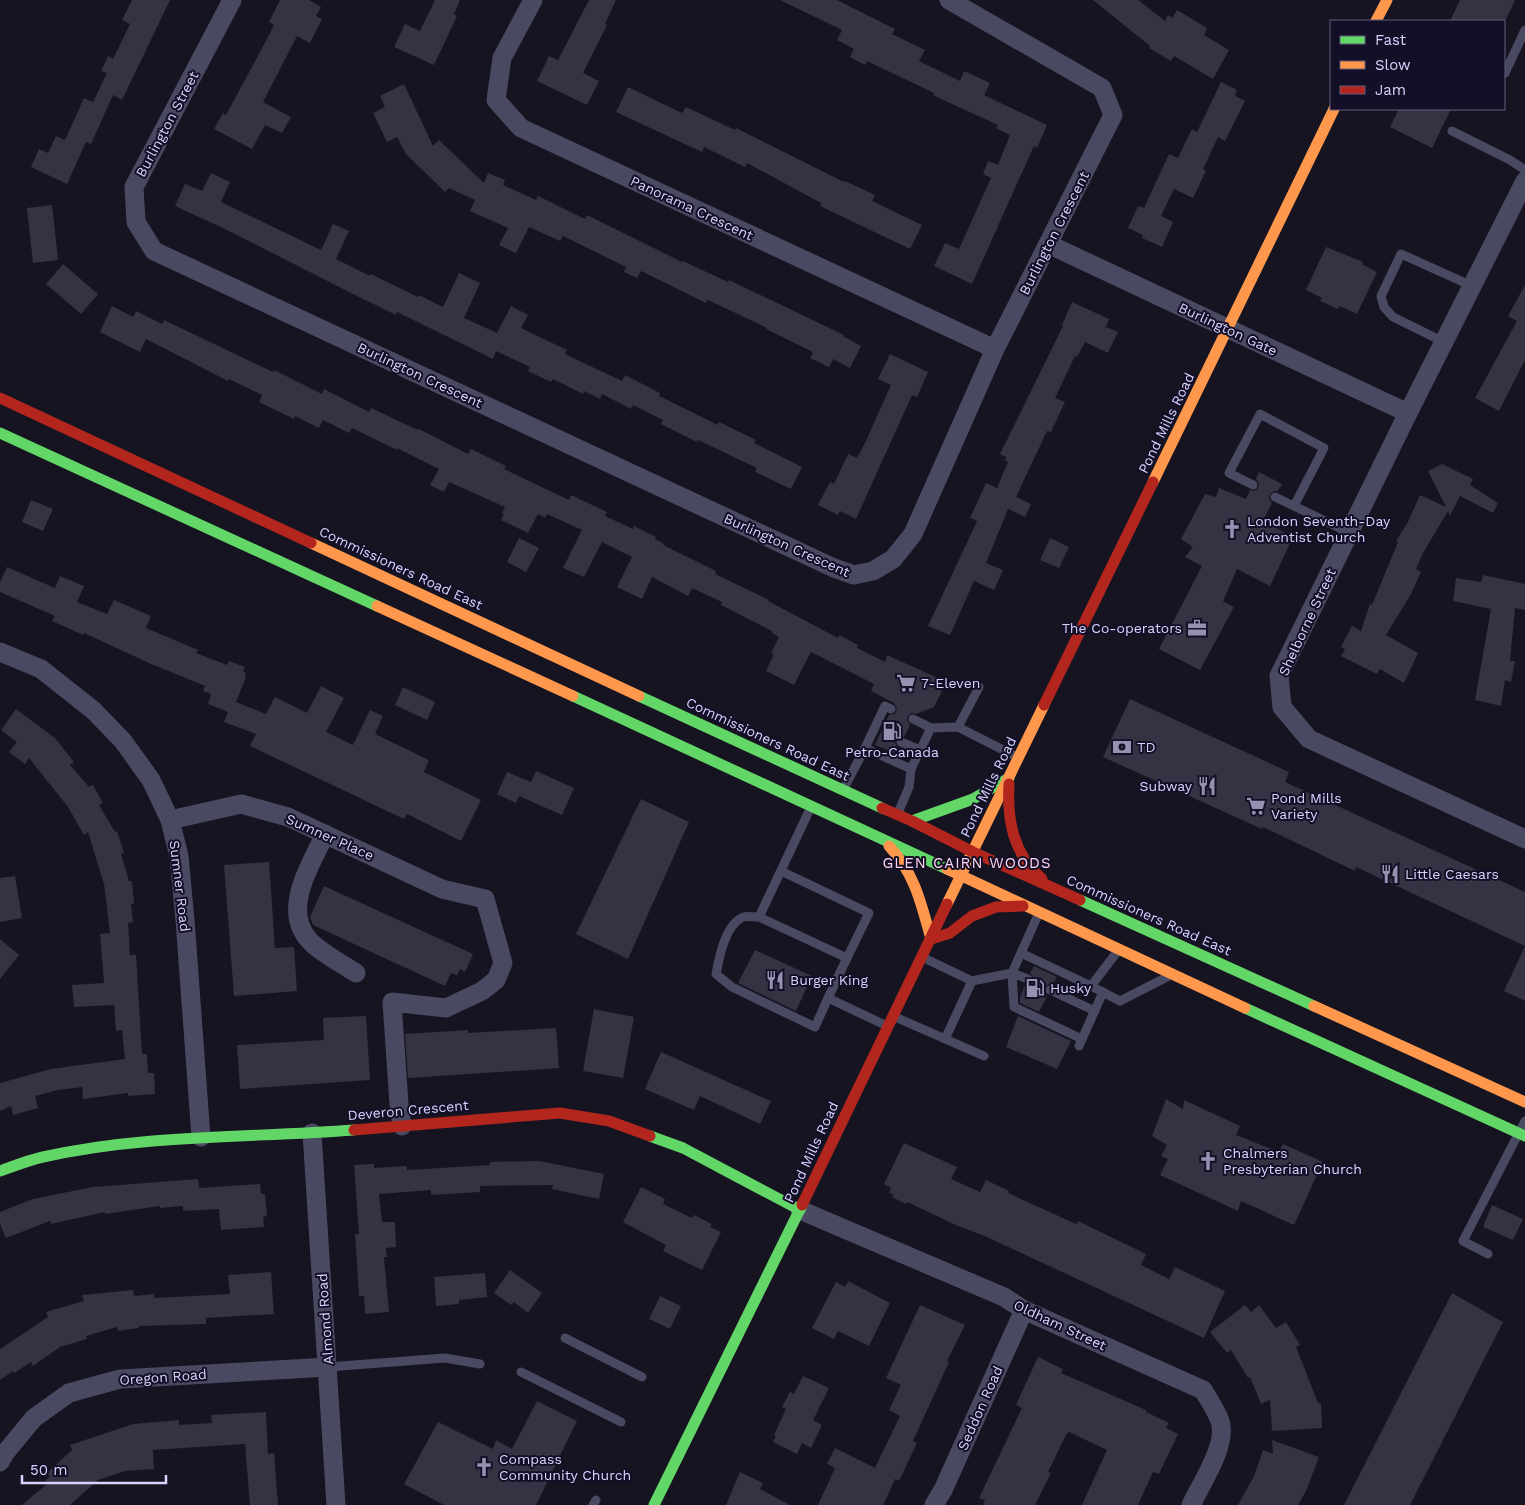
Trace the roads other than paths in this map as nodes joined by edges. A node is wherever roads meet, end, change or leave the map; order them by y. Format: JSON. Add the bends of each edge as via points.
{"nodes":[{"id":1,"x":232,"y":0,"type":"edge"},
{"id":2,"x":533,"y":0,"type":"edge"},
{"id":3,"x":949,"y":0,"type":"edge"},
{"id":4,"x":1387,"y":0,"type":"edge"},
{"id":5,"x":1377,"y":20,"type":"edge"},
{"id":6,"x":1525,"y":30,"type":"edge"},
{"id":7,"x":1505,"y":73,"type":"edge"},
{"id":8,"x":1334,"y":110,"type":"edge"},
{"id":9,"x":1452,"y":131,"type":"dead end"},
{"id":10,"x":1525,"y":170,"type":"edge"},
{"id":11,"x":1525,"y":181,"type":"edge"},
{"id":12,"x":1048,"y":244,"type":"junction"},
{"id":13,"x":154,"y":251,"type":"joint"},
{"id":14,"x":1472,"y":286,"type":"junction"},
{"id":15,"x":1228,"y":329,"type":"junction"},
{"id":16,"x":1444,"y":342,"type":"junction"},
{"id":17,"x":995,"y":349,"type":"junction"},
{"id":18,"x":0,"y":398,"type":"edge"},
{"id":19,"x":1408,"y":413,"type":"junction"},
{"id":20,"x":0,"y":433,"type":"edge"},
{"id":21,"x":1253,"y":485,"type":"dead end"},
{"id":22,"x":1275,"y":497,"type":"dead end"},
{"id":23,"x":1294,"y":506,"type":"junction"},
{"id":24,"x":1350,"y":532,"type":"junction"},
{"id":25,"x":0,"y":652,"type":"edge"},
{"id":26,"x":979,"y":687,"type":"dead end"},
{"id":27,"x":891,"y":709,"type":"dead end"},
{"id":28,"x":913,"y":719,"type":"dead end"},
{"id":29,"x":958,"y":727,"type":"junction"},
{"id":30,"x":931,"y":728,"type":"junction"},
{"id":31,"x":901,"y":742,"type":"dead end"},
{"id":32,"x":865,"y":748,"type":"junction"},
{"id":33,"x":920,"y":750,"type":"junction"},
{"id":34,"x":1019,"y":758,"type":"junction"},
{"id":35,"x":911,"y":769,"type":"junction"},
{"id":36,"x":1009,"y":778,"type":"junction"},
{"id":37,"x":843,"y":790,"type":"junction"},
{"id":38,"x":811,"y":806,"type":"junction"},
{"id":39,"x":897,"y":814,"type":"junction"},
{"id":40,"x":170,"y":820,"type":"junction"},
{"id":41,"x":912,"y":821,"type":"junction"},
{"id":42,"x":324,"y":834,"type":"junction"},
{"id":43,"x":882,"y":839,"type":"junction"},
{"id":44,"x":1525,"y":839,"type":"edge"},
{"id":45,"x":973,"y":852,"type":"junction"},
{"id":46,"x":780,"y":871,"type":"junction"},
{"id":47,"x":961,"y":877,"type":"junction"},
{"id":48,"x":1060,"y":891,"type":"junction"},
{"id":49,"x":1023,"y":906,"type":"junction"},
{"id":50,"x":1039,"y":913,"type":"junction"},
{"id":51,"x":759,"y":917,"type":"junction"},
{"id":52,"x":931,"y":939,"type":"junction"},
{"id":53,"x":1118,"y":950,"type":"junction"},
{"id":54,"x":1021,"y":953,"type":"junction"},
{"id":55,"x":922,"y":957,"type":"junction"},
{"id":56,"x":847,"y":958,"type":"junction"},
{"id":57,"x":1012,"y":973,"type":"junction"},
{"id":58,"x":356,"y":974,"type":"dead end"},
{"id":59,"x":1172,"y":975,"type":"junction"},
{"id":60,"x":1028,"y":979,"type":"dead end"},
{"id":61,"x":972,"y":980,"type":"junction"},
{"id":62,"x":1091,"y":986,"type":"junction"},
{"id":63,"x":1050,"y":990,"type":"dead end"},
{"id":64,"x":1103,"y":992,"type":"junction"},
{"id":65,"x":828,"y":998,"type":"junction"},
{"id":66,"x":1095,"y":1011,"type":"junction"},
{"id":67,"x":890,"y":1021,"type":"junction"},
{"id":68,"x":945,"y":1039,"type":"junction"},
{"id":69,"x":984,"y":1056,"type":"dead end"},
{"id":70,"x":1525,"y":1102,"type":"edge"},
{"id":71,"x":1525,"y":1121,"type":"edge"},
{"id":72,"x":402,"y":1126,"type":"junction"},
{"id":73,"x":312,"y":1133,"type":"junction"},
{"id":74,"x":1522,"y":1135,"type":"edge"},
{"id":75,"x":201,"y":1137,"type":"junction"},
{"id":76,"x":0,"y":1170,"type":"edge"},
{"id":77,"x":800,"y":1210,"type":"junction"},
{"id":78,"x":1488,"y":1254,"type":"dead end"},
{"id":79,"x":1024,"y":1310,"type":"junction"},
{"id":80,"x":564,"y":1338,"type":"dead end"},
{"id":81,"x":480,"y":1364,"type":"dead end"},
{"id":82,"x":328,"y":1367,"type":"junction"},
{"id":83,"x":521,"y":1372,"type":"dead end"},
{"id":84,"x":642,"y":1377,"type":"dead end"},
{"id":85,"x":621,"y":1422,"type":"dead end"},
{"id":86,"x":0,"y":1462,"type":"edge"},
{"id":87,"x":336,"y":1505,"type":"edge"},
{"id":88,"x":654,"y":1505,"type":"edge"},
{"id":89,"x":934,"y":1505,"type":"edge"},
{"id":90,"x":1191,"y":1505,"type":"edge"}],
"edges":[{"from":1,"to":13,"type":"street","name":"Burlington Street","via":[[134,187],[136,222]]},
{"from":2,"to":17,"type":"street","name":"Panorama Crescent","via":[[502,58],[496,100],[521,128]]},
{"from":3,"to":12,"type":"street","name":"Burlington Crescent","via":[[1102,88],[1113,115]]},
{"from":4,"to":5,"type":"main road"},
{"from":6,"to":7,"type":"lane"},
{"from":8,"to":15,"type":"main road","name":"Pond Mills Road"},
{"from":9,"to":10,"type":"lane"},
{"from":11,"to":14,"type":"street","name":"Shelborne Street"},
{"from":12,"to":15,"type":"street","name":"Burlington Gate"},
{"from":12,"to":17,"type":"street","name":"Burlington Crescent"},
{"from":13,"to":17,"type":"street","name":"Burlington Crescent","via":[[824,564],[854,575],[873,571],[893,559],[912,534]]},
{"from":14,"to":16,"type":"street","name":"Shelborne Street"},
{"from":14,"to":16,"type":"lane","via":[[1401,254],[1381,296],[1384,307],[1393,317]]},
{"from":15,"to":19,"type":"street","name":"Burlington Gate"},
{"from":15,"to":34,"type":"main road","name":"Pond Mills Road"},
{"from":16,"to":19,"type":"street","name":"Shelborne Street"},
{"from":18,"to":37,"type":"main road","name":"Commissioners Road East"},
{"from":19,"to":24,"type":"street","name":"Shelborne Street"},
{"from":20,"to":38,"type":"main road"},
{"from":21,"to":23,"type":"lane","via":[[1229,473],[1260,414],[1324,448]]},
{"from":22,"to":23,"type":"lane"},
{"from":23,"to":24,"type":"lane"},
{"from":24,"to":44,"type":"street","name":"Shelborne Street","via":[[1280,676],[1282,707],[1309,739]]},
{"from":25,"to":40,"type":"street","name":"Sumner Road","via":[[41,669],[93,710],[123,741],[151,780]]},
{"from":26,"to":29,"type":"lane"},
{"from":27,"to":32,"type":"lane","via":[[885,706],[878,731]]},
{"from":28,"to":30,"type":"lane"},
{"from":29,"to":30,"type":"lane"},
{"from":29,"to":34,"type":"lane"},
{"from":30,"to":33,"type":"lane"},
{"from":31,"to":33,"type":"lane"},
{"from":32,"to":35,"type":"lane"},
{"from":32,"to":37,"type":"lane"},
{"from":33,"to":35,"type":"lane"},
{"from":34,"to":36,"type":"main road","name":"Pond Mills Road"},
{"from":35,"to":39,"type":"lane","via":[[909,787]]},
{"from":36,"to":41,"type":"main road","via":[[963,805]]},
{"from":36,"to":45,"type":"main road","name":"Pond Mills Road"},
{"from":36,"to":48,"type":"main road","via":[[1007,807],[1011,832],[1018,848],[1039,876]]},
{"from":37,"to":39,"type":"main road","name":"Commissioners Road East"},
{"from":38,"to":43,"type":"main road"},
{"from":38,"to":46,"type":"lane"},
{"from":39,"to":41,"type":"main road","name":"Commissioners Road East"},
{"from":40,"to":42,"type":"street","name":"Sumner Place","via":[[241,804],[288,817]]},
{"from":40,"to":75,"type":"street","name":"Sumner Road","via":[[179,856]]},
{"from":41,"to":45,"type":"main road","name":"Commissioners Road East"},
{"from":42,"to":58,"type":"street","via":[[299,890],[298,916],[302,930],[313,944]]},
{"from":42,"to":72,"type":"street","name":"Sumner Place","via":[[442,889],[485,900],[503,963],[496,980],[482,991],[446,1008],[392,1002]]},
{"from":43,"to":47,"type":"main road"},
{"from":43,"to":52,"type":"main road","via":[[901,858],[915,881]]},
{"from":45,"to":47,"type":"main road","name":"Pond Mills Road"},
{"from":45,"to":48,"type":"main road","name":"Commissioners Road East"},
{"from":46,"to":51,"type":"lane"},
{"from":46,"to":56,"type":"lane","via":[[869,912]]},
{"from":47,"to":49,"type":"main road"},
{"from":47,"to":52,"type":"main road","name":"Pond Mills Road"},
{"from":48,"to":70,"type":"main road","name":"Commissioners Road East"},
{"from":49,"to":50,"type":"main road"},
{"from":49,"to":52,"type":"main road","via":[[996,907],[972,916],[950,933]]},
{"from":50,"to":53,"type":"main road"},
{"from":50,"to":54,"type":"lane"},
{"from":51,"to":56,"type":"lane"},
{"from":51,"to":65,"type":"lane","via":[[743,917],[730,928],[720,951],[716,974],[732,988],[815,1027]]},
{"from":52,"to":55,"type":"main road","name":"Pond Mills Road"},
{"from":53,"to":59,"type":"main road"},
{"from":53,"to":62,"type":"lane"},
{"from":54,"to":57,"type":"lane"},
{"from":54,"to":62,"type":"lane"},
{"from":55,"to":61,"type":"lane"},
{"from":55,"to":67,"type":"main road","name":"Pond Mills Road"},
{"from":56,"to":65,"type":"lane"},
{"from":57,"to":60,"type":"lane"},
{"from":57,"to":61,"type":"lane"},
{"from":57,"to":66,"type":"lane","via":[[1014,1007],[1081,1042]]},
{"from":59,"to":64,"type":"lane","via":[[1120,1001]]},
{"from":59,"to":74,"type":"main road"},
{"from":61,"to":68,"type":"lane"},
{"from":62,"to":64,"type":"lane"},
{"from":63,"to":66,"type":"lane"},
{"from":64,"to":66,"type":"lane"},
{"from":65,"to":67,"type":"lane"},
{"from":67,"to":68,"type":"lane"},
{"from":67,"to":77,"type":"main road","name":"Pond Mills Road"},
{"from":68,"to":69,"type":"lane"},
{"from":71,"to":74,"type":"lane"},
{"from":72,"to":73,"type":"main road","name":"Deveron Crescent"},
{"from":72,"to":77,"type":"main road","name":"Deveron Crescent","via":[[560,1113],[609,1121],[683,1148]]},
{"from":73,"to":75,"type":"main road","name":"Deveron Crescent"},
{"from":73,"to":82,"type":"street","name":"Almond Road"},
{"from":74,"to":78,"type":"lane","via":[[1463,1242]]},
{"from":75,"to":76,"type":"main road","name":"Deveron Crescent","via":[[78,1150],[42,1156]]},
{"from":77,"to":79,"type":"street","name":"Oldham Street","via":[[1004,1297]]},
{"from":77,"to":88,"type":"main road","name":"Pond Mills Road"},
{"from":79,"to":89,"type":"street","name":"Seddon Road"},
{"from":79,"to":90,"type":"street","name":"Oldham Street","via":[[1203,1390],[1221,1423],[1221,1444]]},
{"from":80,"to":84,"type":"lane"},
{"from":81,"to":82,"type":"lane","via":[[445,1358]]},
{"from":82,"to":86,"type":"street","name":"Oregon Road","via":[[120,1379],[69,1393],[34,1418]]},
{"from":82,"to":87,"type":"street","name":"Almond Road"},
{"from":83,"to":85,"type":"lane"}]}
